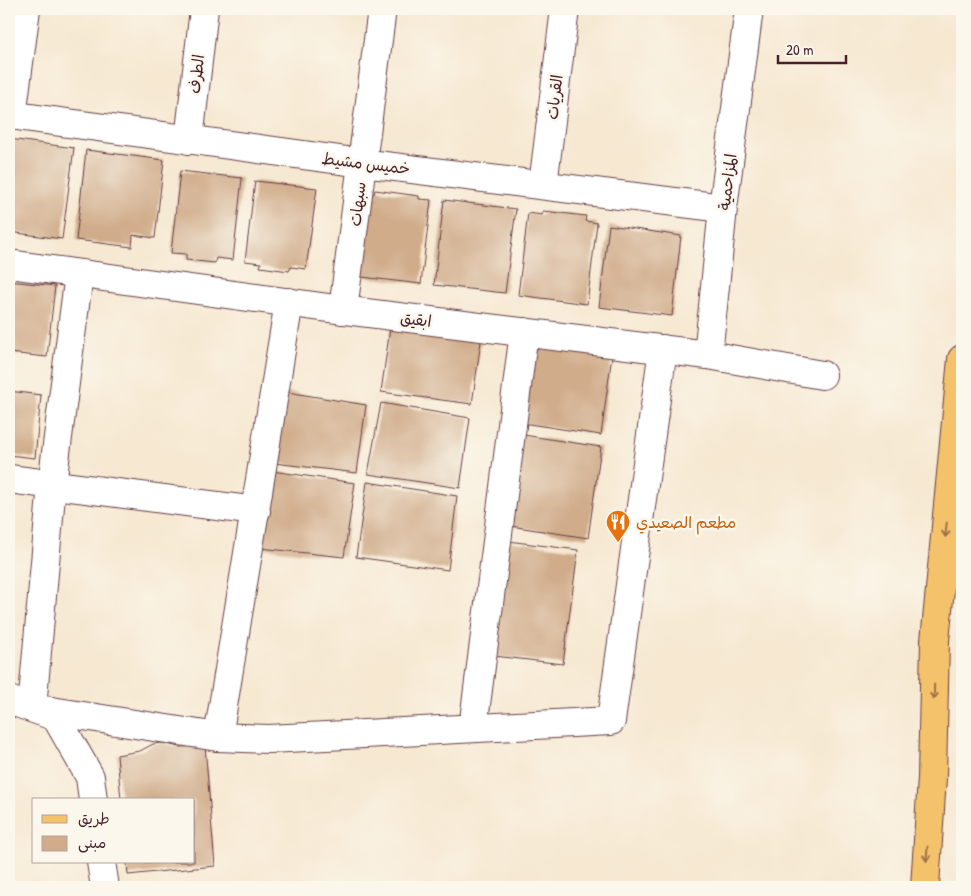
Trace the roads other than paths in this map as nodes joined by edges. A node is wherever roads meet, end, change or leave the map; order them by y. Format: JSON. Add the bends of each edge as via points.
{"nodes":[{"id":1,"x":26,"y":9,"type":"edge"},
{"id":2,"x":204,"y":9,"type":"edge"},
{"id":3,"x":382,"y":9,"type":"edge"},
{"id":4,"x":565,"y":9,"type":"edge"},
{"id":5,"x":748,"y":9,"type":"edge"},
{"id":6,"x":10,"y":116,"type":"edge"},
{"id":7,"x":189,"y":140,"type":"junction"},
{"id":8,"x":362,"y":163,"type":"junction"},
{"id":9,"x":543,"y":185,"type":"junction"},
{"id":10,"x":723,"y":208,"type":"junction"},
{"id":11,"x":9,"y":264,"type":"edge"},
{"id":12,"x":79,"y":274,"type":"junction"},
{"id":13,"x":289,"y":302,"type":"junction"},
{"id":14,"x":343,"y":310,"type":"junction"},
{"id":15,"x":524,"y":332,"type":"junction"},
{"id":16,"x":663,"y":349,"type":"junction"},
{"id":17,"x":708,"y":355,"type":"junction"},
{"id":18,"x":962,"y":359,"type":"edge"},
{"id":19,"x":822,"y":375,"type":"dead end"},
{"id":20,"x":9,"y":479,"type":"edge"},
{"id":21,"x":52,"y":484,"type":"junction"},
{"id":22,"x":256,"y":511,"type":"junction"},
{"id":23,"x":20,"y":704,"type":"edge"},
{"id":24,"x":472,"y":728,"type":"junction"},
{"id":25,"x":218,"y":737,"type":"junction"},
{"id":26,"x":93,"y":798,"type":"edge"},
{"id":27,"x":101,"y":864,"type":"edge"},
{"id":28,"x":105,"y":887,"type":"edge"},
{"id":29,"x":925,"y":887,"type":"edge"}],
"edges":[{"from":1,"to":6,"type":"street"},
{"from":2,"to":7,"type":"street","name":"الطرف"},
{"from":3,"to":8,"type":"street","name":"سبهات"},
{"from":4,"to":9,"type":"street","name":"القريات"},
{"from":5,"to":10,"type":"street","name":"المزاحمية"},
{"from":6,"to":7,"type":"street","name":"خميس مشيط"},
{"from":7,"to":8,"type":"street","name":"خميس مشيط"},
{"from":8,"to":9,"type":"street","name":"خميس مشيط"},
{"from":8,"to":14,"type":"street","name":"سبهات"},
{"from":9,"to":10,"type":"street","name":"خميس مشيط"},
{"from":10,"to":17,"type":"street","name":"المزاحمية"},
{"from":11,"to":12,"type":"street","name":"ابقيق"},
{"from":12,"to":13,"type":"street","name":"ابقيق"},
{"from":12,"to":21,"type":"street"},
{"from":13,"to":14,"type":"street","name":"ابقيق"},
{"from":13,"to":22,"type":"street"},
{"from":14,"to":15,"type":"street","name":"ابقيق"},
{"from":15,"to":16,"type":"street","name":"ابقيق"},
{"from":15,"to":24,"type":"street"},
{"from":16,"to":17,"type":"street","name":"ابقيق"},
{"from":16,"to":24,"type":"street","via":[[611,721]]},
{"from":17,"to":19,"type":"street","name":"ابقيق"},
{"from":18,"to":29,"type":"main road","one_way":true,"via":[[935,641],[932,778]]},
{"from":20,"to":21,"type":"street"},
{"from":21,"to":22,"type":"street"},
{"from":21,"to":23,"type":"street"},
{"from":22,"to":25,"type":"street"},
{"from":23,"to":25,"type":"street"},
{"from":23,"to":26,"type":"street","via":[[56,717],[90,777]]},
{"from":24,"to":25,"type":"street","via":[[268,739]]},
{"from":27,"to":28,"type":"street"}]}
